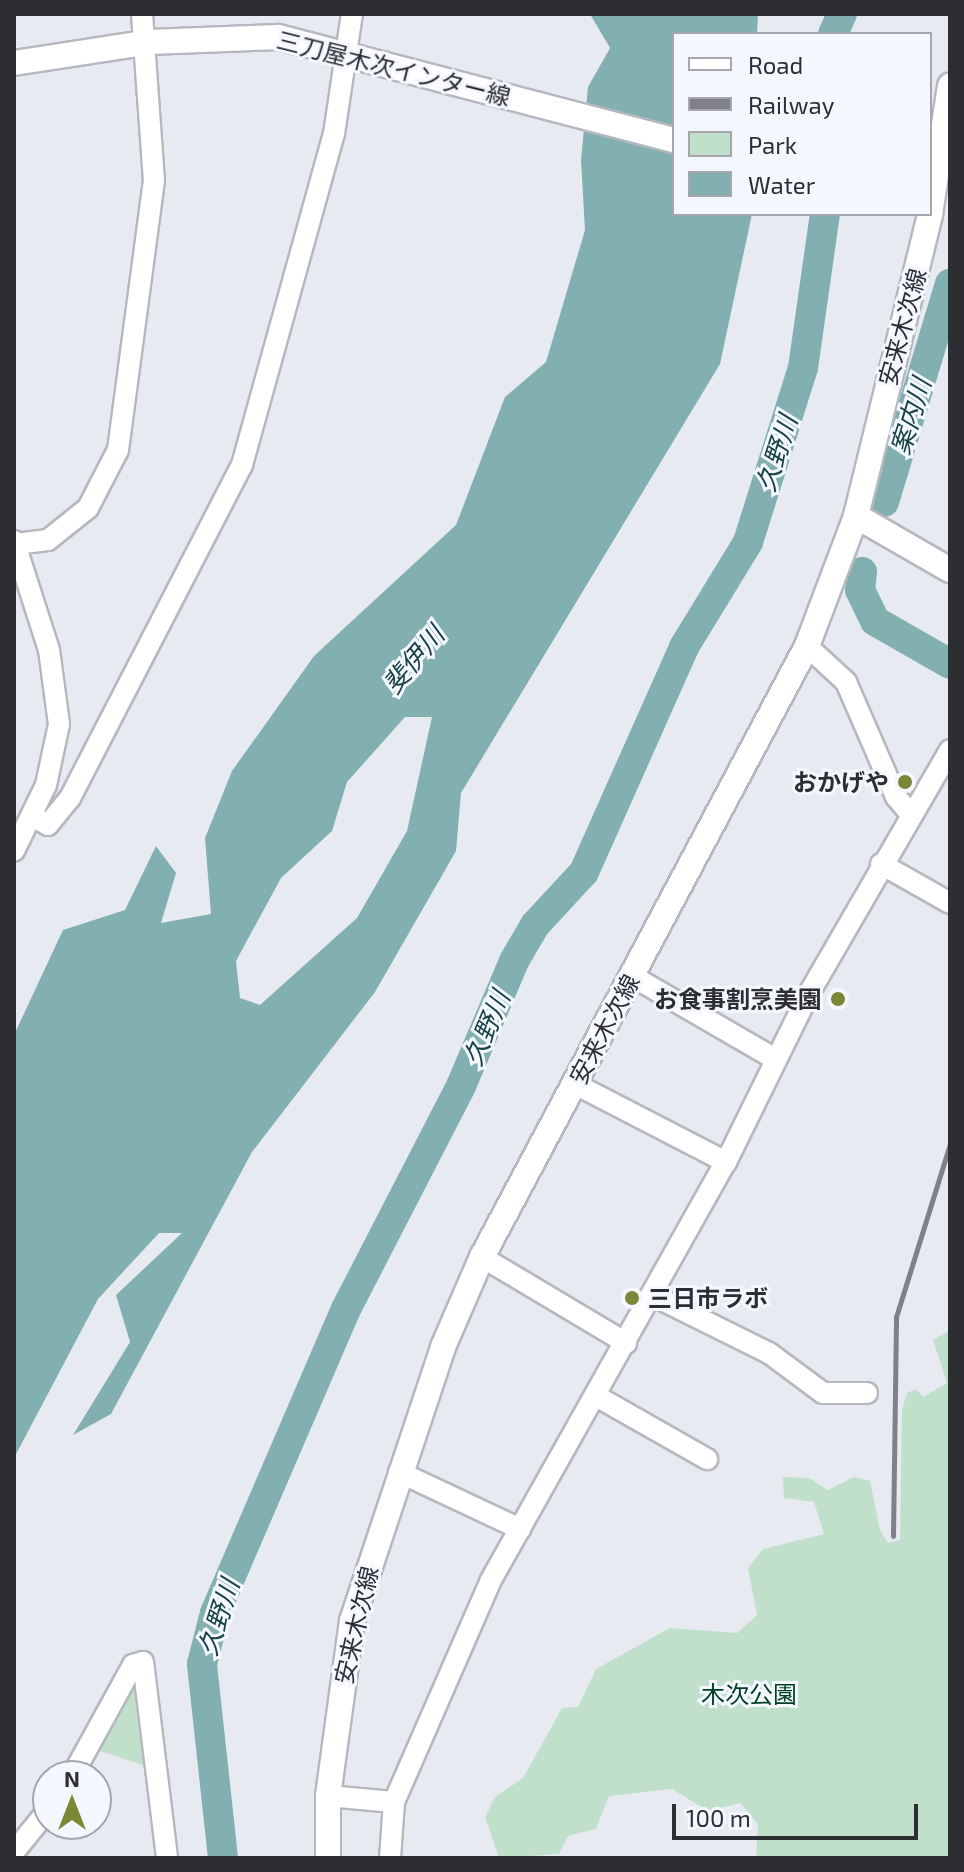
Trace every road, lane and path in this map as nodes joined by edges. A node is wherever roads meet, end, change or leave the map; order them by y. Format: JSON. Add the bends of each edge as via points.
{"nodes":[{"id":1,"x":142,"y":14,"type":"edge"},
{"id":2,"x":352,"y":14,"type":"edge"},
{"id":3,"x":149,"y":42,"type":"junction"},
{"id":4,"x":353,"y":54,"type":"junction"},
{"id":5,"x":14,"y":63,"type":"edge"},
{"id":6,"x":950,"y":86,"type":"edge"},
{"id":7,"x":672,"y":139,"type":"edge"},
{"id":8,"x":934,"y":207,"type":"edge"},
{"id":9,"x":932,"y":216,"type":"edge"},
{"id":10,"x":856,"y":516,"type":"junction"},
{"id":11,"x":14,"y":543,"type":"edge"},
{"id":12,"x":950,"y":570,"type":"edge"},
{"id":13,"x":807,"y":646,"type":"junction"},
{"id":14,"x":950,"y":750,"type":"edge"},
{"id":15,"x":910,"y":813,"type":"junction"},
{"id":16,"x":32,"y":816,"type":"junction"},
{"id":17,"x":14,"y":851,"type":"edge"},
{"id":18,"x":881,"y":864,"type":"junction"},
{"id":19,"x":950,"y":903,"type":"edge"},
{"id":20,"x":632,"y":976,"type":"junction"},
{"id":21,"x":775,"y":1059,"type":"junction"},
{"id":22,"x":575,"y":1084,"type":"junction"},
{"id":23,"x":726,"y":1162,"type":"junction"},
{"id":24,"x":482,"y":1257,"type":"junction"},
{"id":25,"x":652,"y":1295,"type":"junction"},
{"id":26,"x":626,"y":1343,"type":"junction"},
{"id":27,"x":867,"y":1393,"type":"dead end"},
{"id":28,"x":596,"y":1396,"type":"junction"},
{"id":29,"x":707,"y":1459,"type":"dead end"},
{"id":30,"x":399,"y":1472,"type":"junction"},
{"id":31,"x":520,"y":1529,"type":"junction"},
{"id":32,"x":81,"y":1760,"type":"edge"},
{"id":33,"x":328,"y":1796,"type":"junction"},
{"id":34,"x":394,"y":1802,"type":"junction"},
{"id":35,"x":32,"y":1830,"type":"edge"},
{"id":36,"x":14,"y":1852,"type":"edge"},
{"id":37,"x":167,"y":1858,"type":"edge"},
{"id":38,"x":328,"y":1858,"type":"edge"},
{"id":39,"x":390,"y":1858,"type":"edge"}],
"edges":[{"from":1,"to":3,"type":"street"},
{"from":2,"to":4,"type":"street"},
{"from":3,"to":4,"type":"main road","name":"三刀屋木次インター線","via":[[278,37]]},
{"from":3,"to":5,"type":"main road","name":"三刀屋木次インター線"},
{"from":3,"to":11,"type":"street","via":[[154,181],[118,450],[88,508],[48,540]]},
{"from":4,"to":7,"type":"main road","name":"三刀屋木次インター線"},
{"from":4,"to":16,"type":"street","via":[[242,465],[70,798],[48,825]]},
{"from":6,"to":8,"type":"main road","name":"安来木次線"},
{"from":9,"to":10,"type":"main road","name":"安来木次線"},
{"from":10,"to":12,"type":"main road"},
{"from":10,"to":13,"type":"main road","name":"安来木次線"},
{"from":11,"to":16,"type":"street","via":[[58,701],[55,753]]},
{"from":13,"to":15,"type":"street","via":[[846,682],[896,797]]},
{"from":13,"to":20,"type":"main road","name":"安来木次線"},
{"from":14,"to":15,"type":"street"},
{"from":15,"to":18,"type":"street"},
{"from":16,"to":17,"type":"street"},
{"from":18,"to":19,"type":"street"},
{"from":18,"to":21,"type":"street"},
{"from":20,"to":21,"type":"street"},
{"from":20,"to":22,"type":"main road","name":"安来木次線"},
{"from":21,"to":23,"type":"street"},
{"from":22,"to":23,"type":"street"},
{"from":22,"to":24,"type":"main road","name":"安来木次線"},
{"from":23,"to":25,"type":"street"},
{"from":24,"to":26,"type":"street"},
{"from":24,"to":30,"type":"main road","name":"安来木次線"},
{"from":25,"to":26,"type":"street"},
{"from":25,"to":27,"type":"street","via":[[769,1353],[809,1386],[833,1395]]},
{"from":26,"to":28,"type":"street"},
{"from":28,"to":29,"type":"street"},
{"from":28,"to":31,"type":"street"},
{"from":30,"to":31,"type":"street"},
{"from":30,"to":33,"type":"main road","name":"安来木次線","via":[[352,1621]]},
{"from":31,"to":34,"type":"street","via":[[463,1637]]},
{"from":32,"to":37,"type":"street","via":[[133,1665],[143,1662]]},
{"from":33,"to":34,"type":"street"},
{"from":33,"to":38,"type":"main road","name":"安来木次線"},
{"from":34,"to":39,"type":"street"},
{"from":35,"to":36,"type":"street"}]}
